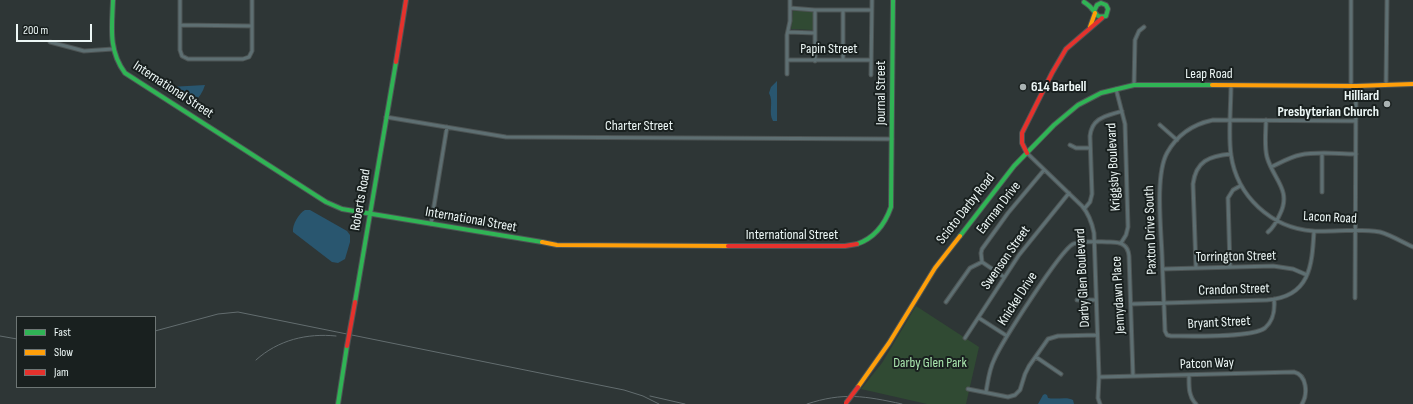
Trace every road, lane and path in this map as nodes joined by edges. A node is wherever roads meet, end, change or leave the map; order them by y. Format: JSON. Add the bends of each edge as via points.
{"nodes":[{"id":1,"x":113,"y":0,"type":"edge"},
{"id":2,"x":180,"y":0,"type":"edge"},
{"id":3,"x":252,"y":0,"type":"edge"},
{"id":4,"x":406,"y":0,"type":"edge"},
{"id":5,"x":790,"y":0,"type":"edge"},
{"id":6,"x":872,"y":0,"type":"edge"},
{"id":7,"x":893,"y":0,"type":"edge"},
{"id":8,"x":1103,"y":0,"type":"edge"},
{"id":9,"x":1107,"y":0,"type":"edge"},
{"id":10,"x":1351,"y":0,"type":"edge"},
{"id":11,"x":1387,"y":0,"type":"edge"},
{"id":12,"x":1082,"y":1,"type":"edge"},
{"id":13,"x":1098,"y":4,"type":"junction"},
{"id":14,"x":1107,"y":7,"type":"junction"},
{"id":15,"x":790,"y":8,"type":"junction"},
{"id":16,"x":815,"y":10,"type":"junction"},
{"id":17,"x":843,"y":10,"type":"junction"},
{"id":18,"x":872,"y":10,"type":"junction"},
{"id":19,"x":1094,"y":12,"type":"junction"},
{"id":20,"x":1102,"y":18,"type":"junction"},
{"id":21,"x":180,"y":25,"type":"junction"},
{"id":22,"x":252,"y":26,"type":"junction"},
{"id":23,"x":1144,"y":27,"type":"dead end"},
{"id":24,"x":1089,"y":29,"type":"junction"},
{"id":25,"x":788,"y":32,"type":"junction"},
{"id":26,"x":815,"y":33,"type":"junction"},
{"id":27,"x":50,"y":42,"type":"dead end"},
{"id":28,"x":113,"y":49,"type":"junction"},
{"id":29,"x":787,"y":60,"type":"junction"},
{"id":30,"x":843,"y":60,"type":"junction"},
{"id":31,"x":871,"y":60,"type":"junction"},
{"id":32,"x":815,"y":61,"type":"junction"},
{"id":33,"x":787,"y":74,"type":"dead end"},
{"id":34,"x":871,"y":75,"type":"dead end"},
{"id":35,"x":1413,"y":84,"type":"edge"},
{"id":36,"x":1134,"y":85,"type":"junction"},
{"id":37,"x":1231,"y":85,"type":"junction"},
{"id":38,"x":1386,"y":85,"type":"junction"},
{"id":39,"x":1351,"y":86,"type":"junction"},
{"id":40,"x":1356,"y":86,"type":"junction"},
{"id":41,"x":1116,"y":89,"type":"junction"},
{"id":42,"x":1122,"y":110,"type":"junction"},
{"id":43,"x":386,"y":117,"type":"junction"},
{"id":44,"x":1231,"y":120,"type":"junction"},
{"id":45,"x":1266,"y":120,"type":"junction"},
{"id":46,"x":1356,"y":121,"type":"junction"},
{"id":47,"x":1160,"y":125,"type":"dead end"},
{"id":48,"x":447,"y":127,"type":"junction"},
{"id":49,"x":892,"y":139,"type":"junction"},
{"id":50,"x":1177,"y":140,"type":"junction"},
{"id":51,"x":1070,"y":145,"type":"dead end"},
{"id":52,"x":1090,"y":148,"type":"junction"},
{"id":53,"x":1028,"y":153,"type":"junction"},
{"id":54,"x":1231,"y":154,"type":"junction"},
{"id":55,"x":1322,"y":154,"type":"junction"},
{"id":56,"x":1356,"y":154,"type":"junction"},
{"id":57,"x":1271,"y":167,"type":"junction"},
{"id":58,"x":1044,"y":170,"type":"junction"},
{"id":59,"x":1240,"y":186,"type":"junction"},
{"id":60,"x":892,"y":187,"type":"joint"},
{"id":61,"x":1322,"y":192,"type":"dead end"},
{"id":62,"x":1069,"y":193,"type":"junction"},
{"id":63,"x":1085,"y":208,"type":"junction"},
{"id":64,"x":370,"y":214,"type":"junction"},
{"id":65,"x":1277,"y":221,"type":"junction"},
{"id":66,"x":431,"y":224,"type":"junction"},
{"id":67,"x":1314,"y":231,"type":"junction"},
{"id":68,"x":1356,"y":231,"type":"junction"},
{"id":69,"x":1268,"y":232,"type":"dead end"},
{"id":70,"x":1094,"y":242,"type":"junction"},
{"id":71,"x":1121,"y":243,"type":"junction"},
{"id":72,"x":1413,"y":247,"type":"edge"},
{"id":73,"x":982,"y":262,"type":"junction"},
{"id":74,"x":1230,"y":267,"type":"junction"},
{"id":75,"x":1196,"y":268,"type":"junction"},
{"id":76,"x":1163,"y":269,"type":"junction"},
{"id":77,"x":1307,"y":275,"type":"junction"},
{"id":78,"x":1004,"y":277,"type":"junction"},
{"id":79,"x":1356,"y":298,"type":"dead end"},
{"id":80,"x":1077,"y":300,"type":"dead end"},
{"id":81,"x":1096,"y":300,"type":"junction"},
{"id":82,"x":1274,"y":300,"type":"junction"},
{"id":83,"x":946,"y":302,"type":"dead end"},
{"id":84,"x":1164,"y":303,"type":"junction"},
{"id":85,"x":1131,"y":304,"type":"junction"},
{"id":86,"x":979,"y":318,"type":"junction"},
{"id":87,"x":1097,"y":335,"type":"junction"},
{"id":88,"x":1167,"y":335,"type":"joint"},
{"id":89,"x":1007,"y":336,"type":"junction"},
{"id":90,"x":965,"y":338,"type":"dead end"},
{"id":91,"x":1036,"y":357,"type":"junction"},
{"id":92,"x":1061,"y":374,"type":"dead end"},
{"id":93,"x":1189,"y":375,"type":"junction"},
{"id":94,"x":1133,"y":376,"type":"junction"},
{"id":95,"x":1099,"y":377,"type":"junction"},
{"id":96,"x":968,"y":389,"type":"dead end"},
{"id":97,"x":986,"y":392,"type":"junction"},
{"id":98,"x":845,"y":403,"type":"edge"},
{"id":99,"x":1194,"y":403,"type":"edge"},
{"id":100,"x":338,"y":404,"type":"edge"},
{"id":101,"x":1100,"y":404,"type":"edge"},
{"id":102,"x":1189,"y":404,"type":"edge"},
{"id":103,"x":1302,"y":404,"type":"edge"}],
"edges":[{"from":1,"to":28,"type":"street","name":"International Street"},
{"from":2,"to":21,"type":"street"},
{"from":3,"to":22,"type":"street"},
{"from":4,"to":43,"type":"street","name":"Roberts Road"},
{"from":5,"to":15,"type":"street"},
{"from":6,"to":18,"type":"street"},
{"from":7,"to":49,"type":"street","name":"Journal Street"},
{"from":8,"to":13,"type":"street"},
{"from":9,"to":14,"type":"street"},
{"from":10,"to":39,"type":"street"},
{"from":11,"to":38,"type":"street"},
{"from":12,"to":13,"type":"street"},
{"from":12,"to":19,"type":"street"},
{"from":13,"to":14,"type":"street"},
{"from":13,"to":19,"type":"street"},
{"from":14,"to":20,"type":"street","via":[[1107,14]]},
{"from":15,"to":16,"type":"street"},
{"from":15,"to":25,"type":"street"},
{"from":16,"to":17,"type":"street"},
{"from":16,"to":26,"type":"street"},
{"from":17,"to":18,"type":"street"},
{"from":17,"to":30,"type":"street"},
{"from":18,"to":31,"type":"street"},
{"from":19,"to":20,"type":"street"},
{"from":19,"to":24,"type":"street"},
{"from":20,"to":24,"type":"street"},
{"from":21,"to":22,"type":"street"},
{"from":21,"to":22,"type":"street","via":[[180,50],[182,56],[188,59],[249,57],[252,51]]},
{"from":23,"to":36,"type":"street","via":[[1135,40]]},
{"from":24,"to":53,"type":"street","via":[[1066,49],[1027,122],[1021,137]]},
{"from":25,"to":26,"type":"street"},
{"from":25,"to":29,"type":"street"},
{"from":26,"to":32,"type":"street"},
{"from":27,"to":28,"type":"street","via":[[84,51]]},
{"from":28,"to":64,"type":"street","name":"International Street","via":[[121,68],[130,76],[326,202],[342,209]]},
{"from":29,"to":32,"type":"street","name":"Papin Street"},
{"from":29,"to":33,"type":"street"},
{"from":30,"to":31,"type":"street","name":"Papin Street"},
{"from":30,"to":32,"type":"street","name":"Papin Street"},
{"from":31,"to":34,"type":"street"},
{"from":35,"to":38,"type":"street","name":"Leap Road"},
{"from":36,"to":37,"type":"street","name":"Leap Road"},
{"from":36,"to":41,"type":"street","name":"Leap Road"},
{"from":37,"to":39,"type":"street","name":"Leap Road"},
{"from":37,"to":44,"type":"street","name":"Lacon Road"},
{"from":38,"to":40,"type":"street","name":"Leap Road"},
{"from":39,"to":40,"type":"street","name":"Leap Road"},
{"from":40,"to":46,"type":"street"},
{"from":41,"to":42,"type":"street","name":"Kriggsby Boulevard"},
{"from":41,"to":53,"type":"street","name":"Leap Road","via":[[1093,97],[1071,110]]},
{"from":42,"to":52,"type":"street","via":[[1096,122],[1091,131]]},
{"from":42,"to":71,"type":"street","name":"Kriggsby Boulevard","via":[[1125,124],[1128,227]]},
{"from":43,"to":48,"type":"street","name":"Charter Street"},
{"from":43,"to":64,"type":"street","name":"Roberts Road"},
{"from":44,"to":45,"type":"street","name":"Paxton Drive South"},
{"from":44,"to":50,"type":"street","name":"Paxton Drive South","via":[[1203,123],[1184,133]]},
{"from":44,"to":54,"type":"street","name":"Lacon Road"},
{"from":45,"to":46,"type":"street","name":"Paxton Drive South"},
{"from":45,"to":57,"type":"street","via":[[1266,150]]},
{"from":46,"to":56,"type":"street"},
{"from":47,"to":50,"type":"street"},
{"from":48,"to":49,"type":"street","name":"Charter Street","via":[[512,137]]},
{"from":48,"to":66,"type":"street"},
{"from":49,"to":60,"type":"street","name":"Journal Street"},
{"from":50,"to":76,"type":"street","name":"Paxton Drive South","via":[[1167,154],[1160,181]]},
{"from":51,"to":52,"type":"street","via":[[1076,148]]},
{"from":52,"to":63,"type":"street","via":[[1092,194]]},
{"from":53,"to":58,"type":"street","name":"Darby Glen Boulevard"},
{"from":53,"to":98,"type":"street","name":"Scioto Darby Road","bridge":true,"via":[[1014,166],[934,268],[885,349]]},
{"from":54,"to":59,"type":"street","name":"Lacon Road"},
{"from":54,"to":75,"type":"street","via":[[1206,160],[1194,176]]},
{"from":55,"to":56,"type":"street"},
{"from":55,"to":57,"type":"street","via":[[1300,155]]},
{"from":55,"to":61,"type":"street"},
{"from":56,"to":68,"type":"street"},
{"from":57,"to":65,"type":"street","via":[[1284,194],[1284,204]]},
{"from":58,"to":62,"type":"street","name":"Darby Glen Boulevard"},
{"from":58,"to":73,"type":"street","name":"Earman Drive","via":[[984,245],[981,253]]},
{"from":59,"to":65,"type":"street","name":"Lacon Road","via":[[1252,202]]},
{"from":59,"to":74,"type":"street","via":[[1233,190],[1228,198]]},
{"from":60,"to":66,"type":"street","name":"International Street","via":[[890,213],[880,230],[865,241],[845,246],[557,245]]},
{"from":62,"to":63,"type":"street","name":"Darby Glen Boulevard"},
{"from":62,"to":78,"type":"street","name":"Swenson Street"},
{"from":63,"to":70,"type":"street","name":"Darby Glen Boulevard","via":[[1092,223]]},
{"from":64,"to":66,"type":"street","name":"International Street"},
{"from":64,"to":100,"type":"street","name":"Roberts Road","bridge":true},
{"from":65,"to":67,"type":"street","name":"Lacon Road"},
{"from":65,"to":69,"type":"street"},
{"from":67,"to":68,"type":"street","name":"Lacon Road"},
{"from":67,"to":77,"type":"street","name":"Crandon Street"},
{"from":68,"to":72,"type":"street","name":"Lacon Road","via":[[1384,233]]},
{"from":68,"to":79,"type":"street"},
{"from":70,"to":71,"type":"street","name":"Jennydawn Place"},
{"from":70,"to":81,"type":"street","name":"Darby Glen Boulevard"},
{"from":70,"to":89,"type":"street","name":"Knickel Drive","via":[[1080,242],[1070,246],[1047,275]]},
{"from":71,"to":85,"type":"street","name":"Jennydawn Place","via":[[1129,252]]},
{"from":73,"to":78,"type":"street"},
{"from":73,"to":83,"type":"street","via":[[970,268]]},
{"from":74,"to":75,"type":"street","name":"Torrington Street"},
{"from":74,"to":77,"type":"street","name":"Torrington Street","via":[[1278,267],[1293,269]]},
{"from":75,"to":76,"type":"street","name":"Torrington Street"},
{"from":76,"to":84,"type":"street","name":"Paxton Drive South"},
{"from":77,"to":82,"type":"street","name":"Crandon Street","via":[[1295,291]]},
{"from":78,"to":86,"type":"street","name":"Swenson Street"},
{"from":80,"to":81,"type":"street"},
{"from":81,"to":87,"type":"street","name":"Darby Glen Boulevard"},
{"from":82,"to":84,"type":"street","name":"Crandon Street"},
{"from":82,"to":88,"type":"street","name":"Bryant Street","via":[[1272,318],[1265,328],[1258,332]]},
{"from":84,"to":85,"type":"street","name":"Crandon Street"},
{"from":84,"to":88,"type":"street","name":"Paxton Drive South"},
{"from":85,"to":94,"type":"street","name":"Jennydawn Place"},
{"from":86,"to":89,"type":"street"},
{"from":86,"to":90,"type":"street","name":"Swenson Street"},
{"from":87,"to":91,"type":"street","via":[[1051,337]]},
{"from":87,"to":95,"type":"street","name":"Darby Glen Boulevard"},
{"from":89,"to":97,"type":"street","name":"Knickel Drive","via":[[994,358]]},
{"from":91,"to":92,"type":"street"},
{"from":91,"to":97,"type":"street","via":[[1025,374],[1018,393],[1008,397]]},
{"from":93,"to":94,"type":"street","name":"Patcon Way"},
{"from":93,"to":99,"type":"street","via":[[1190,392]]},
{"from":93,"to":103,"type":"street","name":"Patcon Way","via":[[1294,372],[1302,376],[1304,381],[1305,398]]},
{"from":94,"to":95,"type":"street","name":"Patcon Way"},
{"from":95,"to":101,"type":"street","name":"Darby Glen Boulevard"},
{"from":96,"to":97,"type":"street"},
{"from":99,"to":102,"type":"street"}]}
